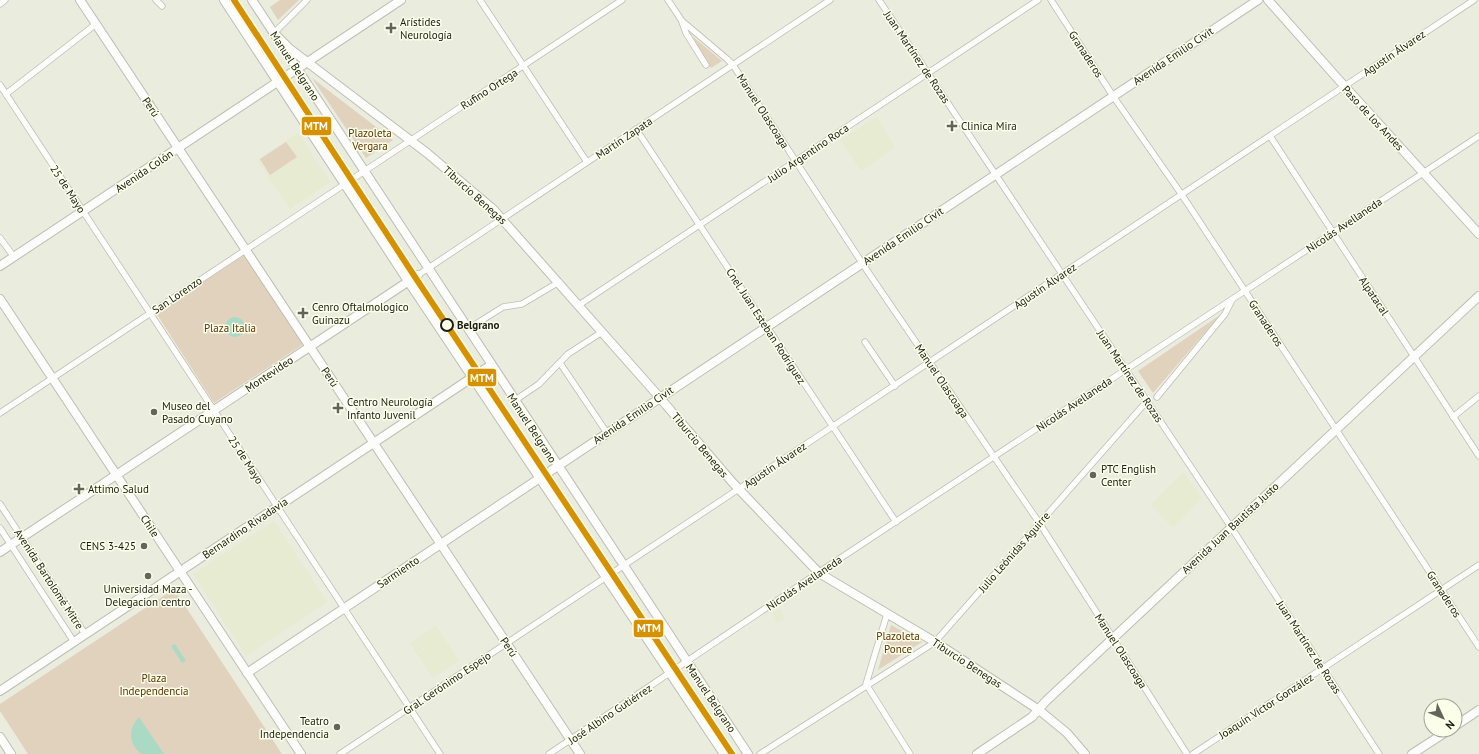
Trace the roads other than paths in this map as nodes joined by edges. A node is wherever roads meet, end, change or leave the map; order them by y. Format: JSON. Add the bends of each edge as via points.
{"nodes":[{"id":1,"x":5,"y":0,"type":"edge"},
{"id":2,"x":80,"y":0,"type":"edge"},
{"id":3,"x":156,"y":0,"type":"edge"},
{"id":4,"x":224,"y":0,"type":"edge"},
{"id":5,"x":252,"y":0,"type":"edge"},
{"id":6,"x":306,"y":0,"type":"edge"},
{"id":7,"x":401,"y":0,"type":"edge"},
{"id":8,"x":480,"y":0,"type":"edge"},
{"id":9,"x":622,"y":0,"type":"edge"},
{"id":10,"x":668,"y":0,"type":"edge"},
{"id":11,"x":830,"y":0,"type":"edge"},
{"id":12,"x":879,"y":0,"type":"edge"},
{"id":13,"x":1038,"y":0,"type":"edge"},
{"id":14,"x":1051,"y":0,"type":"edge"},
{"id":15,"x":1258,"y":0,"type":"edge"},
{"id":16,"x":1268,"y":0,"type":"edge"},
{"id":17,"x":1474,"y":0,"type":"edge"},
{"id":18,"x":0,"y":4,"type":"edge"},
{"id":19,"x":162,"y":6,"type":"dead end"},
{"id":20,"x":682,"y":21,"type":"junction"},
{"id":21,"x":96,"y":24,"type":"junction"},
{"id":22,"x":274,"y":33,"type":"junction"},
{"id":23,"x":308,"y":61,"type":"junction"},
{"id":24,"x":706,"y":65,"type":"dead end"},
{"id":25,"x":733,"y":65,"type":"junction"},
{"id":26,"x":524,"y":66,"type":"junction"},
{"id":27,"x":297,"y":69,"type":"junction"},
{"id":28,"x":928,"y":73,"type":"junction"},
{"id":29,"x":278,"y":81,"type":"junction"},
{"id":30,"x":0,"y":85,"type":"edge"},
{"id":31,"x":1344,"y":86,"type":"junction"},
{"id":32,"x":6,"y":94,"type":"junction"},
{"id":33,"x":1113,"y":96,"type":"junction"},
{"id":34,"x":636,"y":129,"type":"junction"},
{"id":35,"x":1270,"y":136,"type":"junction"},
{"id":36,"x":1479,"y":136,"type":"edge"},
{"id":37,"x":411,"y":140,"type":"junction"},
{"id":38,"x":178,"y":148,"type":"junction"},
{"id":39,"x":795,"y":161,"type":"junction"},
{"id":40,"x":587,"y":162,"type":"junction"},
{"id":41,"x":364,"y":171,"type":"junction"},
{"id":42,"x":1424,"y":172,"type":"junction"},
{"id":43,"x":995,"y":175,"type":"junction"},
{"id":44,"x":354,"y":178,"type":"joint"},
{"id":45,"x":345,"y":184,"type":"junction"},
{"id":46,"x":1182,"y":195,"type":"junction"},
{"id":47,"x":83,"y":211,"type":"junction"},
{"id":48,"x":503,"y":218,"type":"junction"},
{"id":49,"x":700,"y":225,"type":"junction"},
{"id":50,"x":1332,"y":233,"type":"junction"},
{"id":51,"x":1479,"y":234,"type":"edge"},
{"id":52,"x":0,"y":238,"type":"edge"},
{"id":53,"x":246,"y":249,"type":"junction"},
{"id":54,"x":14,"y":257,"type":"junction"},
{"id":55,"x":862,"y":263,"type":"junction"},
{"id":56,"x":0,"y":266,"type":"edge"},
{"id":57,"x":428,"y":268,"type":"junction"},
{"id":58,"x":1062,"y":274,"type":"junction"},
{"id":59,"x":418,"y":275,"type":"joint"},
{"id":60,"x":408,"y":281,"type":"junction"},
{"id":61,"x":559,"y":282,"type":"junction"},
{"id":62,"x":1245,"y":291,"type":"junction"},
{"id":63,"x":1479,"y":296,"type":"edge"},
{"id":64,"x":0,"y":299,"type":"edge"},
{"id":65,"x":1232,"y":299,"type":"junction"},
{"id":66,"x":579,"y":305,"type":"junction"},
{"id":67,"x":1218,"y":308,"type":"junction"},
{"id":68,"x":150,"y":313,"type":"junction"},
{"id":69,"x":1224,"y":315,"type":"junction"},
{"id":70,"x":767,"y":327,"type":"junction"},
{"id":71,"x":468,"y":329,"type":"junction"},
{"id":72,"x":602,"y":332,"type":"junction"},
{"id":73,"x":865,"y":342,"type":"dead end"},
{"id":74,"x":310,"y":346,"type":"junction"},
{"id":75,"x":1414,"y":356,"type":"junction"},
{"id":76,"x":560,"y":363,"type":"junction"},
{"id":77,"x":929,"y":363,"type":"junction"},
{"id":78,"x":491,"y":364,"type":"junction"},
{"id":79,"x":1126,"y":370,"type":"junction"},
{"id":80,"x":472,"y":377,"type":"junction"},
{"id":81,"x":52,"y":378,"type":"junction"},
{"id":82,"x":894,"y":386,"type":"junction"},
{"id":83,"x":1479,"y":396,"type":"edge"},
{"id":84,"x":1156,"y":397,"type":"dead end"},
{"id":85,"x":660,"y":398,"type":"junction"},
{"id":86,"x":514,"y":401,"type":"junction"},
{"id":87,"x":1147,"y":401,"type":"junction"},
{"id":88,"x":214,"y":410,"type":"junction"},
{"id":89,"x":0,"y":413,"type":"edge"},
{"id":90,"x":1453,"y":417,"type":"junction"},
{"id":91,"x":833,"y":427,"type":"junction"},
{"id":92,"x":1336,"y":430,"type":"junction"},
{"id":93,"x":607,"y":433,"type":"junction"},
{"id":94,"x":374,"y":442,"type":"junction"},
{"id":95,"x":1479,"y":456,"type":"edge"},
{"id":96,"x":993,"y":458,"type":"junction"},
{"id":97,"x":557,"y":466,"type":"junction"},
{"id":98,"x":549,"y":472,"type":"joint"},
{"id":99,"x":117,"y":475,"type":"junction"},
{"id":100,"x":540,"y":478,"type":"junction"},
{"id":101,"x":739,"y":489,"type":"junction"},
{"id":102,"x":0,"y":504,"type":"edge"},
{"id":103,"x":277,"y":507,"type":"junction"},
{"id":104,"x":896,"y":522,"type":"junction"},
{"id":105,"x":1040,"y":524,"type":"junction"},
{"id":106,"x":0,"y":528,"type":"edge"},
{"id":107,"x":1231,"y":528,"type":"junction"},
{"id":108,"x":22,"y":538,"type":"junction"},
{"id":109,"x":441,"y":544,"type":"junction"},
{"id":110,"x":11,"y":545,"type":"junction"},
{"id":111,"x":0,"y":552,"type":"edge"},
{"id":112,"x":1479,"y":565,"type":"edge"},
{"id":113,"x":623,"y":566,"type":"junction"},
{"id":114,"x":180,"y":571,"type":"junction"},
{"id":115,"x":615,"y":572,"type":"joint"},
{"id":116,"x":819,"y":573,"type":"junction"},
{"id":117,"x":606,"y":577,"type":"junction"},
{"id":118,"x":1441,"y":590,"type":"junction"},
{"id":119,"x":344,"y":608,"type":"junction"},
{"id":120,"x":887,"y":614,"type":"junction"},
{"id":121,"x":85,"y":634,"type":"junction"},
{"id":122,"x":1112,"y":638,"type":"junction"},
{"id":123,"x":74,"y":642,"type":"junction"},
{"id":124,"x":935,"y":642,"type":"junction"},
{"id":125,"x":507,"y":643,"type":"junction"},
{"id":126,"x":1479,"y":647,"type":"edge"},
{"id":127,"x":687,"y":662,"type":"junction"},
{"id":128,"x":1323,"y":668,"type":"junction"},
{"id":129,"x":247,"y":673,"type":"junction"},
{"id":130,"x":670,"y":674,"type":"junction"},
{"id":131,"x":867,"y":686,"type":"junction"},
{"id":132,"x":0,"y":691,"type":"edge"},
{"id":133,"x":409,"y":708,"type":"junction"},
{"id":134,"x":1039,"y":710,"type":"junction"},
{"id":135,"x":1479,"y":710,"type":"edge"},
{"id":136,"x":1463,"y":721,"type":"edge"},
{"id":137,"x":0,"y":737,"type":"edge"},
{"id":138,"x":1437,"y":738,"type":"edge"},
{"id":139,"x":571,"y":740,"type":"junction"},
{"id":140,"x":12,"y":754,"type":"edge"},
{"id":141,"x":301,"y":754,"type":"edge"},
{"id":142,"x":340,"y":754,"type":"edge"},
{"id":143,"x":440,"y":754,"type":"edge"},
{"id":144,"x":549,"y":754,"type":"edge"},
{"id":145,"x":580,"y":754,"type":"edge"},
{"id":146,"x":724,"y":754,"type":"edge"},
{"id":147,"x":748,"y":754,"type":"edge"},
{"id":148,"x":760,"y":754,"type":"edge"},
{"id":149,"x":910,"y":754,"type":"edge"},
{"id":150,"x":977,"y":754,"type":"edge"},
{"id":151,"x":1086,"y":754,"type":"edge"},
{"id":152,"x":1187,"y":754,"type":"edge"},
{"id":153,"x":1193,"y":754,"type":"edge"},
{"id":154,"x":1380,"y":754,"type":"edge"},
{"id":155,"x":1412,"y":754,"type":"edge"}],
"edges":[{"from":1,"to":18,"type":"street"},
{"from":2,"to":21,"type":"street","name":"Perú"},
{"from":3,"to":19,"type":"street"},
{"from":4,"to":29,"type":"street","name":"Manuel Belgrano"},
{"from":5,"to":22,"type":"street","name":"Manuel Belgrano"},
{"from":6,"to":22,"type":"street"},
{"from":7,"to":23,"type":"street","name":"Avenida Colón"},
{"from":8,"to":26,"type":"street"},
{"from":9,"to":26,"type":"street","name":"Rufino Ortega"},
{"from":10,"to":20,"type":"street","name":"Manuel Olascoaga"},
{"from":11,"to":25,"type":"street","name":"Martín Zapata"},
{"from":12,"to":28,"type":"street","name":"Juan Martínez de Rozas"},
{"from":13,"to":28,"type":"street","name":"Julio Argentino Roca"},
{"from":14,"to":33,"type":"street","name":"Granaderos"},
{"from":15,"to":33,"type":"street","name":"Avenida Emilio Civit"},
{"from":16,"to":31,"type":"street","name":"Paso de los Andes"},
{"from":17,"to":31,"type":"street","name":"Agustín Álvarez"},
{"from":20,"to":24,"type":"street","name":"Manuel Olascoaga","via":[[686,33]]},
{"from":20,"to":25,"type":"street","name":"Manuel Olascoaga"},
{"from":21,"to":32,"type":"street"},
{"from":21,"to":38,"type":"street","name":"Perú"},
{"from":22,"to":23,"type":"street","name":"Tiburcio Benegas","via":[[290,49]]},
{"from":22,"to":27,"type":"street","name":"Manuel Belgrano"},
{"from":23,"to":27,"type":"street","name":"Avenida Colón"},
{"from":23,"to":37,"type":"street","name":"Tiburcio Benegas"},
{"from":25,"to":34,"type":"street","name":"Martín Zapata"},
{"from":25,"to":39,"type":"street","name":"Manuel Olascoaga"},
{"from":26,"to":37,"type":"street","name":"Rufino Ortega"},
{"from":26,"to":40,"type":"street"},
{"from":27,"to":29,"type":"street","name":"Avenida Colón"},
{"from":27,"to":41,"type":"street","name":"Manuel Belgrano"},
{"from":28,"to":39,"type":"street","name":"Julio Argentino Roca"},
{"from":28,"to":43,"type":"street","name":"Juan Martínez de Rozas"},
{"from":29,"to":38,"type":"street","name":"Avenida Colón"},
{"from":29,"to":45,"type":"street","name":"Manuel Belgrano"},
{"from":30,"to":32,"type":"street","name":"25 de Mayo"},
{"from":31,"to":35,"type":"street","name":"Agustín Álvarez"},
{"from":31,"to":42,"type":"street","name":"Paso de los Andes"},
{"from":32,"to":47,"type":"street","name":"25 de Mayo"},
{"from":33,"to":43,"type":"street","name":"Avenida Emilio Civit"},
{"from":33,"to":46,"type":"street","name":"Granaderos"},
{"from":34,"to":40,"type":"street","name":"Martín Zapata"},
{"from":34,"to":49,"type":"street","name":"Cnel. Juan Esteban Rodríguez"},
{"from":35,"to":46,"type":"street","name":"Agustín Álvarez"},
{"from":35,"to":50,"type":"street","name":"Alpatacal"},
{"from":36,"to":42,"type":"street","name":"Nicolás Avellaneda"},
{"from":37,"to":41,"type":"street","name":"Rufino Ortega"},
{"from":37,"to":48,"type":"street","name":"Tiburcio Benegas"},
{"from":38,"to":47,"type":"street","name":"Avenida Colón"},
{"from":38,"to":53,"type":"street","name":"Perú"},
{"from":39,"to":49,"type":"street","name":"Julio Argentino Roca"},
{"from":39,"to":55,"type":"street","name":"Manuel Olascoaga"},
{"from":40,"to":48,"type":"street","name":"Martín Zapata"},
{"from":41,"to":44,"type":"street","name":"Rufino Ortega"},
{"from":41,"to":57,"type":"street","name":"Manuel Belgrano"},
{"from":42,"to":50,"type":"street","name":"Nicolás Avellaneda"},
{"from":42,"to":51,"type":"street","name":"Paso de los Andes"},
{"from":43,"to":55,"type":"street","name":"Avenida Emilio Civit"},
{"from":43,"to":58,"type":"street","name":"Juan Martínez de Rozas"},
{"from":44,"to":45,"type":"street","name":"San Lorenzo"},
{"from":45,"to":53,"type":"street","name":"San Lorenzo"},
{"from":45,"to":60,"type":"street","name":"Manuel Belgrano"},
{"from":46,"to":58,"type":"street","name":"Agustín Álvarez"},
{"from":46,"to":62,"type":"street","name":"Granaderos"},
{"from":47,"to":54,"type":"street","name":"Avenida Colón"},
{"from":47,"to":68,"type":"street","name":"25 de Mayo"},
{"from":48,"to":57,"type":"street","name":"Martín Zapata"},
{"from":48,"to":61,"type":"street","name":"Tiburcio Benegas"},
{"from":49,"to":66,"type":"street","name":"Julio Argentino Roca"},
{"from":49,"to":70,"type":"street","name":"Cnel. Juan Esteban Rodríguez"},
{"from":50,"to":62,"type":"street","name":"Nicolás Avellaneda"},
{"from":50,"to":75,"type":"street","name":"Alpatacal"},
{"from":52,"to":54,"type":"street"},
{"from":53,"to":68,"type":"street","name":"San Lorenzo"},
{"from":53,"to":74,"type":"street","name":"Perú"},
{"from":54,"to":56,"type":"street","name":"Avenida Colón"},
{"from":55,"to":70,"type":"street","name":"Avenida Emilio Civit"},
{"from":55,"to":77,"type":"street","name":"Manuel Olascoaga"},
{"from":57,"to":59,"type":"street","name":"Martín Zapata"},
{"from":57,"to":71,"type":"street","name":"Manuel Belgrano"},
{"from":58,"to":77,"type":"street","name":"Agustín Álvarez"},
{"from":58,"to":79,"type":"street","name":"Juan Martínez de Rozas"},
{"from":59,"to":60,"type":"street","name":"Montevideo"},
{"from":60,"to":74,"type":"street","name":"Montevideo"},
{"from":60,"to":80,"type":"street","name":"Manuel Belgrano"},
{"from":61,"to":66,"type":"street","name":"Tiburcio Benegas"},
{"from":61,"to":71,"type":"street","via":[[522,304],[503,307]]},
{"from":62,"to":65,"type":"street","name":"Nicolás Avellaneda"},
{"from":62,"to":92,"type":"street","name":"Granaderos"},
{"from":63,"to":75,"type":"street","name":"Avenida Juan Bautista Justo"},
{"from":64,"to":81,"type":"street","name":"Chile"},
{"from":65,"to":67,"type":"street","name":"Nicolás Avellaneda"},
{"from":65,"to":69,"type":"street"},
{"from":66,"to":72,"type":"street","name":"Tiburcio Benegas"},
{"from":67,"to":69,"type":"street","via":[[1224,309]]},
{"from":67,"to":79,"type":"street","name":"Nicolás Avellaneda"},
{"from":68,"to":81,"type":"street","name":"San Lorenzo"},
{"from":68,"to":88,"type":"street","name":"25 de Mayo"},
{"from":69,"to":84,"type":"street"},
{"from":70,"to":85,"type":"street","name":"Avenida Emilio Civit"},
{"from":70,"to":91,"type":"street","name":"Cnel. Juan Esteban Rodríguez"},
{"from":71,"to":78,"type":"street","name":"Manuel Belgrano"},
{"from":72,"to":76,"type":"street"},
{"from":72,"to":85,"type":"street","name":"Tiburcio Benegas"},
{"from":73,"to":82,"type":"street"},
{"from":74,"to":88,"type":"street","name":"Montevideo"},
{"from":74,"to":94,"type":"street","name":"Perú"},
{"from":75,"to":90,"type":"street","name":"Alpatacal"},
{"from":75,"to":92,"type":"street","name":"Avenida Juan Bautista Justo"},
{"from":76,"to":86,"type":"street","via":[[539,384]]},
{"from":76,"to":93,"type":"street"},
{"from":77,"to":82,"type":"street","name":"Agustín Álvarez"},
{"from":77,"to":96,"type":"street","name":"Manuel Olascoaga"},
{"from":78,"to":80,"type":"street","name":"Bernardino Rivadavia"},
{"from":78,"to":86,"type":"street","name":"Manuel Belgrano"},
{"from":79,"to":87,"type":"street","name":"Juan Martínez de Rozas"},
{"from":79,"to":96,"type":"street","name":"Nicolás Avellaneda"},
{"from":80,"to":94,"type":"street","name":"Bernardino Rivadavia"},
{"from":80,"to":100,"type":"street","name":"Manuel Belgrano"},
{"from":81,"to":89,"type":"street","name":"San Lorenzo"},
{"from":81,"to":99,"type":"street","name":"Chile"},
{"from":82,"to":91,"type":"street","name":"Agustín Álvarez"},
{"from":83,"to":90,"type":"street"},
{"from":85,"to":93,"type":"street","name":"Avenida Emilio Civit"},
{"from":85,"to":101,"type":"street","name":"Tiburcio Benegas"},
{"from":86,"to":97,"type":"street","name":"Manuel Belgrano"},
{"from":87,"to":105,"type":"street","name":"Julio Leónidas Aguirre"},
{"from":87,"to":107,"type":"street","name":"Juan Martínez de Rozas"},
{"from":88,"to":99,"type":"street","name":"Montevideo"},
{"from":88,"to":103,"type":"street","name":"25 de Mayo"},
{"from":90,"to":95,"type":"street","name":"Alpatacal"},
{"from":91,"to":101,"type":"street","name":"Agustín Álvarez"},
{"from":91,"to":104,"type":"street","name":"Cnel. Juan Esteban Rodríguez"},
{"from":92,"to":107,"type":"street","name":"Avenida Juan Bautista Justo"},
{"from":92,"to":118,"type":"street","name":"Granaderos"},
{"from":93,"to":97,"type":"street","name":"Avenida Emilio Civit"},
{"from":94,"to":103,"type":"street","name":"Bernardino Rivadavia"},
{"from":94,"to":109,"type":"street","name":"Perú"},
{"from":96,"to":104,"type":"street","name":"Nicolás Avellaneda"},
{"from":96,"to":105,"type":"street","name":"Manuel Olascoaga"},
{"from":97,"to":98,"type":"street","name":"Avenida Emilio Civit"},
{"from":97,"to":113,"type":"street","name":"Manuel Belgrano"},
{"from":98,"to":100,"type":"street","name":"Sarmiento"},
{"from":99,"to":108,"type":"street","name":"Montevideo"},
{"from":99,"to":114,"type":"street","name":"Chile"},
{"from":100,"to":109,"type":"street","name":"Sarmiento"},
{"from":100,"to":117,"type":"street","name":"Manuel Belgrano"},
{"from":101,"to":113,"type":"street","name":"Agustín Álvarez"},
{"from":101,"to":116,"type":"street","name":"Tiburcio Benegas"},
{"from":102,"to":108,"type":"street","name":"Avenida Bartolomé Mitre"},
{"from":103,"to":114,"type":"street","name":"Bernardino Rivadavia"},
{"from":103,"to":119,"type":"street","name":"25 de Mayo"},
{"from":104,"to":116,"type":"street","name":"Nicolás Avellaneda"},
{"from":105,"to":122,"type":"street","name":"Manuel Olascoaga"},
{"from":105,"to":124,"type":"street","name":"Julio Leónidas Aguirre"},
{"from":106,"to":110,"type":"street","name":"Avenida Bartolomé Mitre"},
{"from":107,"to":122,"type":"street","name":"Avenida Juan Bautista Justo"},
{"from":107,"to":128,"type":"street","name":"Juan Martínez de Rozas"},
{"from":108,"to":110,"type":"street","name":"Montevideo"},
{"from":108,"to":121,"type":"street","name":"Avenida Bartolomé Mitre"},
{"from":109,"to":119,"type":"street","name":"Sarmiento"},
{"from":109,"to":125,"type":"street","name":"Perú"},
{"from":110,"to":111,"type":"street","name":"Montevideo"},
{"from":110,"to":123,"type":"street","name":"Avenida Bartolomé Mitre"},
{"from":112,"to":118,"type":"street","name":"Joaquín Víctor González"},
{"from":113,"to":115,"type":"street","name":"Agustín Álvarez"},
{"from":113,"to":127,"type":"street","name":"Manuel Belgrano"},
{"from":114,"to":121,"type":"street","name":"Bernardino Rivadavia"},
{"from":114,"to":129,"type":"street","name":"Chile"},
{"from":115,"to":117,"type":"street","name":"Gral. Gerónimo Espejo"},
{"from":116,"to":120,"type":"street","name":"Tiburcio Benegas"},
{"from":116,"to":127,"type":"street","name":"Nicolás Avellaneda"},
{"from":117,"to":125,"type":"street","name":"Gral. Gerónimo Espejo"},
{"from":117,"to":130,"type":"street","name":"Manuel Belgrano"},
{"from":118,"to":126,"type":"street","name":"Granaderos"},
{"from":118,"to":128,"type":"street","name":"Joaquín Víctor González"},
{"from":119,"to":129,"type":"street","name":"Sarmiento"},
{"from":119,"to":133,"type":"street","name":"25 de Mayo"},
{"from":120,"to":124,"type":"street","name":"Tiburcio Benegas"},
{"from":120,"to":131,"type":"street","via":[[866,681]]},
{"from":121,"to":123,"type":"street","name":"Bernardino Rivadavia"},
{"from":122,"to":134,"type":"street","name":"Avenida Juan Bautista Justo"},
{"from":122,"to":152,"type":"street","name":"Manuel Olascoaga"},
{"from":123,"to":132,"type":"street","name":"Bernardino Rivadavia"},
{"from":124,"to":131,"type":"street","name":"Julio Leónidas Aguirre"},
{"from":124,"to":134,"type":"street","name":"Tiburcio Benegas"},
{"from":125,"to":133,"type":"street","name":"Gral. Gerónimo Espejo"},
{"from":125,"to":139,"type":"street","name":"Perú"},
{"from":127,"to":130,"type":"street","name":"Nicolás Avellaneda"},
{"from":127,"to":147,"type":"street","name":"Manuel Belgrano"},
{"from":128,"to":153,"type":"street","name":"Joaquín Víctor González"},
{"from":128,"to":154,"type":"street","name":"Juan Martínez de Rozas"},
{"from":129,"to":141,"type":"street","name":"Chile"},
{"from":130,"to":139,"type":"street","name":"José Albino Gutiérrez"},
{"from":130,"to":146,"type":"street","name":"Manuel Belgrano"},
{"from":131,"to":148,"type":"street","name":"Julio Leónidas Aguirre"},
{"from":131,"to":149,"type":"street"},
{"from":133,"to":142,"type":"street","name":"Gral. Gerónimo Espejo"},
{"from":133,"to":143,"type":"street","name":"25 de Mayo"},
{"from":134,"to":150,"type":"street","name":"Avenida Juan Bautista Justo","via":[[1032,718]]},
{"from":134,"to":151,"type":"street","name":"Tiburcio Benegas","via":[[1067,733]]},
{"from":135,"to":136,"type":"street"},
{"from":137,"to":140,"type":"street"},
{"from":138,"to":155,"type":"street"},
{"from":139,"to":144,"type":"street","name":"José Albino Gutiérrez"},
{"from":139,"to":145,"type":"street","name":"Perú"}]}
